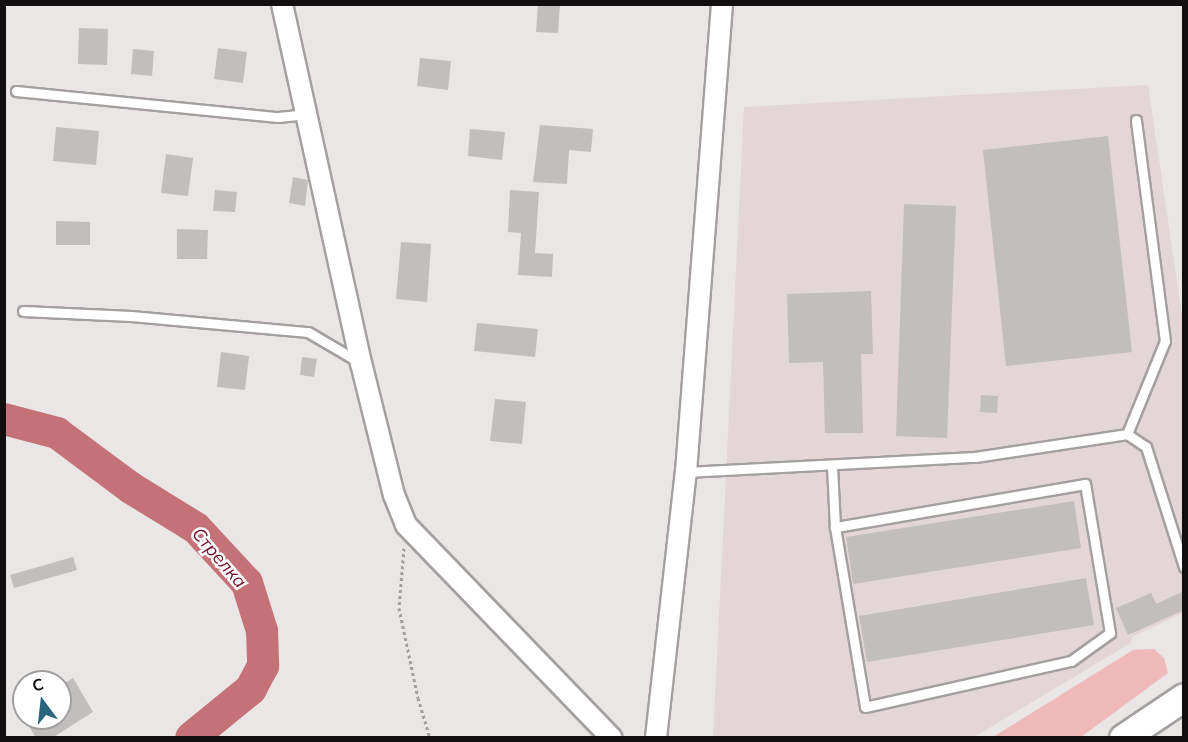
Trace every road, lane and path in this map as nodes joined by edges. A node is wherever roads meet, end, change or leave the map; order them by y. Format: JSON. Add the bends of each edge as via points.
{"nodes":[{"id":1,"x":282,"y":4,"type":"edge"},
{"id":2,"x":722,"y":4,"type":"edge"},
{"id":3,"x":16,"y":91,"type":"dead end"},
{"id":4,"x":305,"y":114,"type":"junction"},
{"id":5,"x":1136,"y":120,"type":"dead end"},
{"id":6,"x":23,"y":311,"type":"dead end"},
{"id":7,"x":361,"y":363,"type":"junction"},
{"id":8,"x":1127,"y":434,"type":"junction"},
{"id":9,"x":832,"y":466,"type":"junction"},
{"id":10,"x":686,"y":472,"type":"junction"},
{"id":11,"x":406,"y":525,"type":"junction"},
{"id":12,"x":836,"y":527,"type":"junction"},
{"id":13,"x":1184,"y":567,"type":"edge"},
{"id":14,"x":1184,"y":697,"type":"edge"},
{"id":15,"x":430,"y":738,"type":"edge"},
{"id":16,"x":612,"y":738,"type":"edge"},
{"id":17,"x":656,"y":738,"type":"edge"},
{"id":18,"x":1123,"y":738,"type":"edge"}],
"edges":[{"from":1,"to":4,"type":"street"},
{"from":2,"to":10,"type":"street"},
{"from":3,"to":4,"type":"lane","via":[[278,117]]},
{"from":4,"to":7,"type":"street"},
{"from":5,"to":8,"type":"lane","via":[[1165,341]]},
{"from":6,"to":7,"type":"lane","via":[[308,332]]},
{"from":7,"to":11,"type":"street","via":[[394,495]]},
{"from":8,"to":9,"type":"lane","via":[[975,457]]},
{"from":8,"to":13,"type":"lane","via":[[1146,447]]},
{"from":9,"to":10,"type":"lane"},
{"from":9,"to":12,"type":"lane"},
{"from":10,"to":17,"type":"street"},
{"from":11,"to":15,"type":"path","via":[[399,609]]},
{"from":11,"to":16,"type":"street"},
{"from":12,"to":12,"type":"lane","via":[[865,706],[1071,661],[1110,633],[1085,484]]},
{"from":14,"to":18,"type":"main road"}]}
